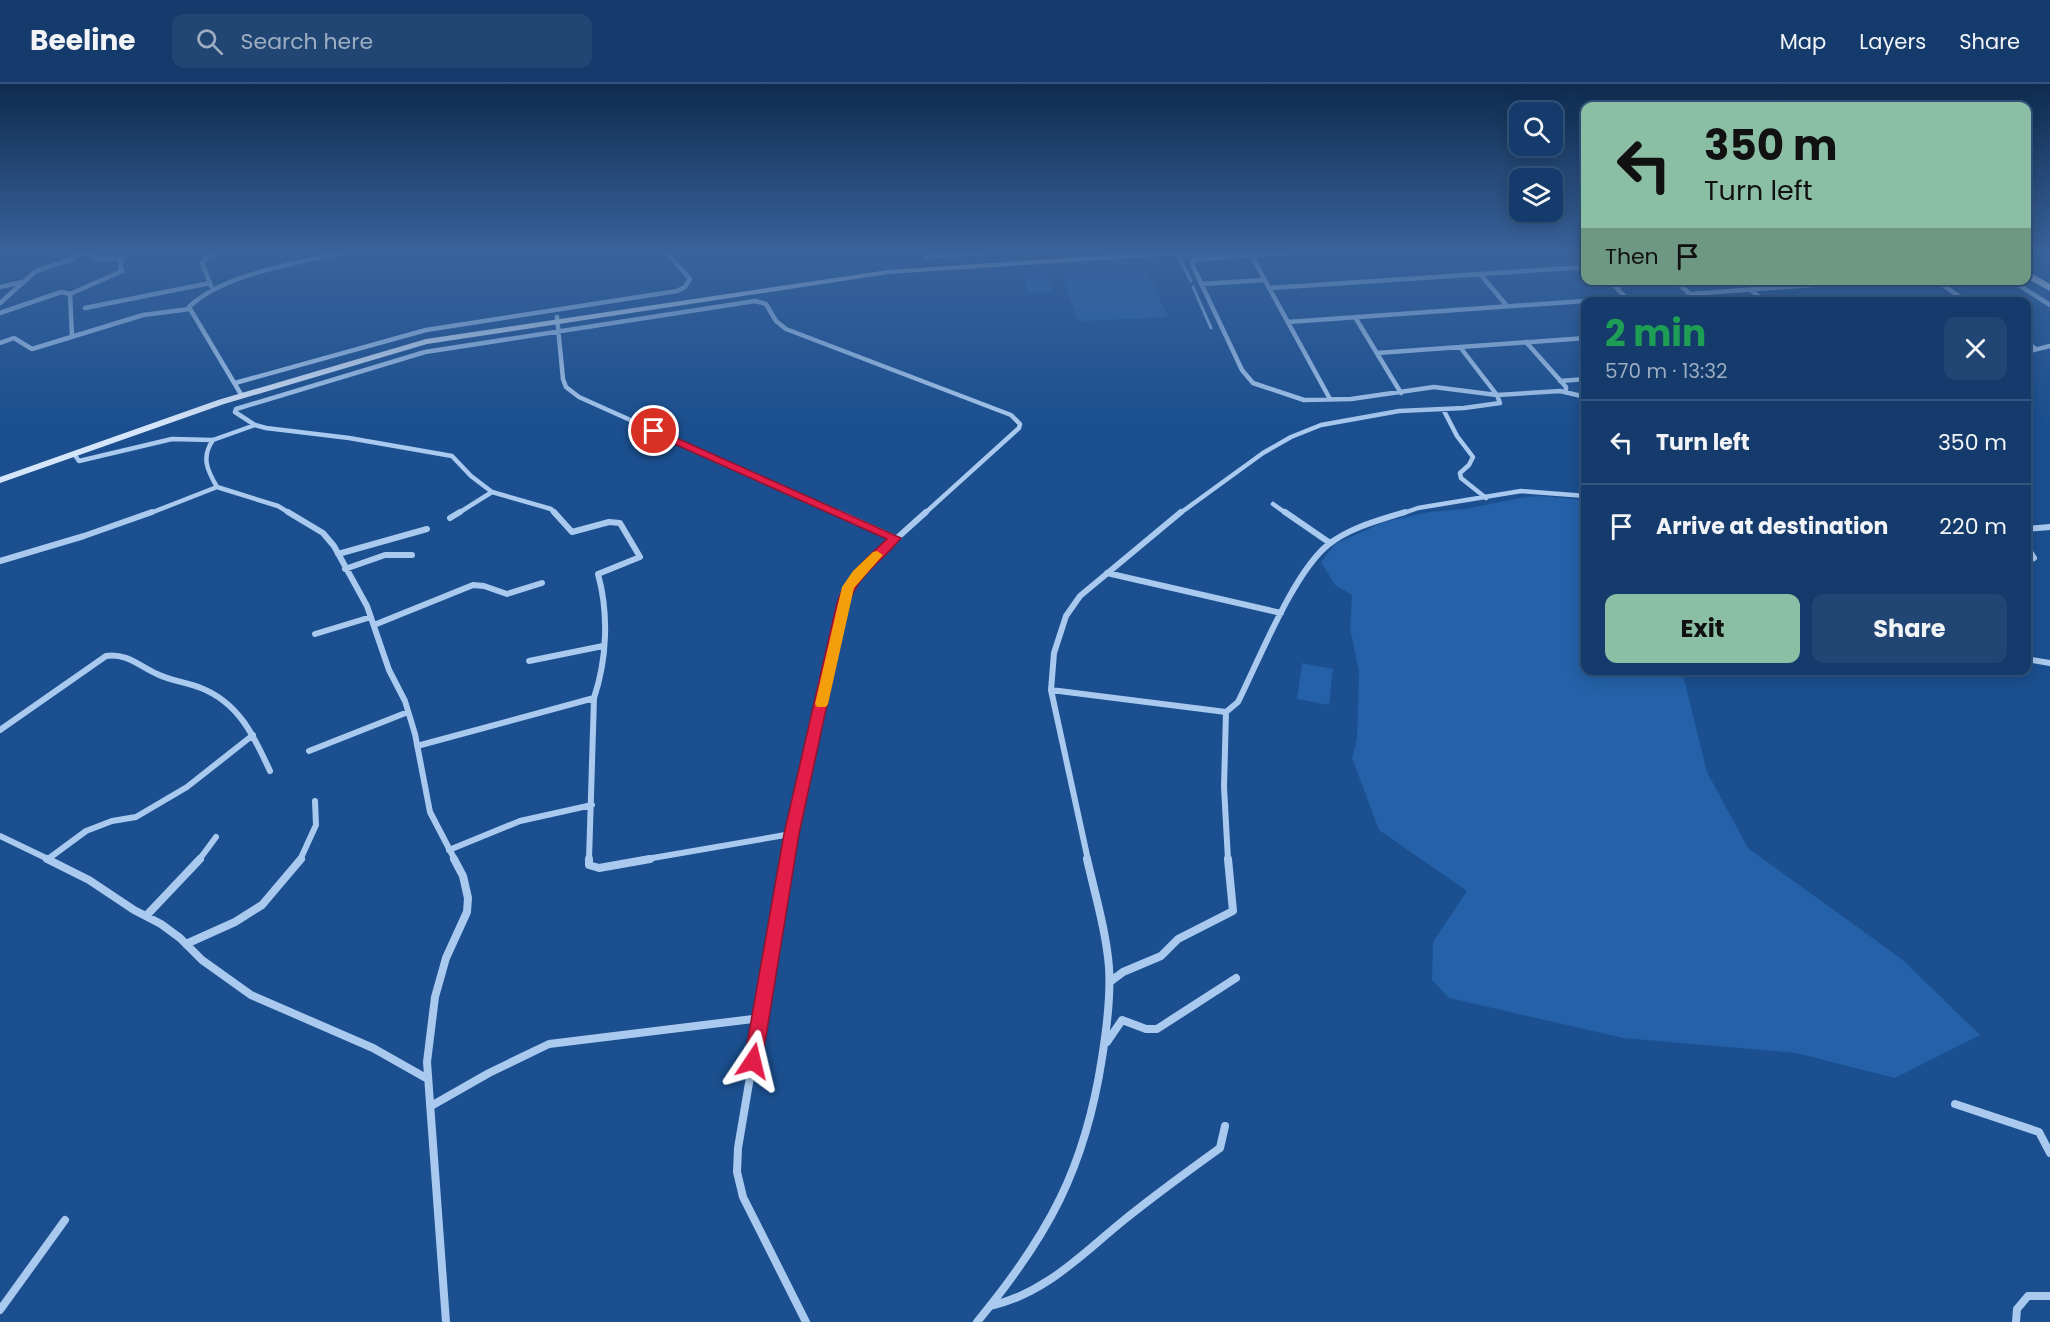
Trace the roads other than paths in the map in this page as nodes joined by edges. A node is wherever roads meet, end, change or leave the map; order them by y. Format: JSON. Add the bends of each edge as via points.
{"nodes":[{"id":1,"x":190,"y":309,"type":"edge"},
{"id":2,"x":70,"y":310,"type":"edge"},
{"id":3,"x":184,"y":310,"type":"edge"},
{"id":4,"x":556,"y":310,"type":"edge"},
{"id":5,"x":634,"y":310,"type":"edge"},
{"id":6,"x":643,"y":310,"type":"edge"},
{"id":7,"x":675,"y":310,"type":"edge"},
{"id":8,"x":769,"y":310,"type":"edge"},
{"id":9,"x":1213,"y":310,"type":"edge"},
{"id":10,"x":1281,"y":310,"type":"edge"},
{"id":11,"x":1455,"y":310,"type":"edge"},
{"id":12,"x":1354,"y":317,"type":"junction"},
{"id":13,"x":1288,"y":322,"type":"junction"},
{"id":14,"x":557,"y":323,"type":"junction"},
{"id":15,"x":72,"y":336,"type":"junction"},
{"id":16,"x":1581,"y":338,"type":"edge"},
{"id":17,"x":1526,"y":342,"type":"junction"},
{"id":18,"x":0,"y":343,"type":"edge"},
{"id":19,"x":2031,"y":346,"type":"edge"},
{"id":20,"x":2050,"y":346,"type":"edge"},
{"id":21,"x":1460,"y":347,"type":"junction"},
{"id":22,"x":2036,"y":349,"type":"junction"},
{"id":23,"x":2031,"y":350,"type":"edge"},
{"id":24,"x":1377,"y":353,"type":"junction"},
{"id":25,"x":1581,"y":379,"type":"edge"},
{"id":26,"x":1560,"y":381,"type":"junction"},
{"id":27,"x":239,"y":390,"type":"junction"},
{"id":28,"x":1401,"y":393,"type":"junction"},
{"id":29,"x":1566,"y":393,"type":"junction"},
{"id":30,"x":1497,"y":395,"type":"junction"},
{"id":31,"x":1581,"y":396,"type":"edge"},
{"id":32,"x":1330,"y":399,"type":"junction"},
{"id":33,"x":1443,"y":409,"type":"junction"},
{"id":34,"x":255,"y":425,"type":"junction"},
{"id":35,"x":213,"y":440,"type":"junction"},
{"id":36,"x":74,"y":454,"type":"junction"},
{"id":37,"x":0,"y":473,"type":"edge"},
{"id":38,"x":0,"y":480,"type":"edge"},
{"id":39,"x":217,"y":487,"type":"junction"},
{"id":40,"x":492,"y":492,"type":"junction"},
{"id":41,"x":1581,"y":496,"type":"edge"},
{"id":42,"x":1486,"y":498,"type":"junction"},
{"id":43,"x":1273,"y":504,"type":"dead end"},
{"id":44,"x":450,"y":518,"type":"dead end"},
{"id":45,"x":2050,"y":527,"type":"edge"},
{"id":46,"x":427,"y":529,"type":"dead end"},
{"id":47,"x":2031,"y":529,"type":"edge"},
{"id":48,"x":895,"y":538,"type":"junction"},
{"id":49,"x":1330,"y":543,"type":"junction"},
{"id":50,"x":338,"y":554,"type":"junction"},
{"id":51,"x":412,"y":555,"type":"dead end"},
{"id":52,"x":0,"y":561,"type":"edge"},
{"id":53,"x":345,"y":569,"type":"junction"},
{"id":54,"x":1107,"y":573,"type":"junction"},
{"id":55,"x":542,"y":583,"type":"dead end"},
{"id":56,"x":1281,"y":613,"type":"junction"},
{"id":57,"x":372,"y":621,"type":"junction"},
{"id":58,"x":315,"y":634,"type":"dead end"},
{"id":59,"x":603,"y":646,"type":"junction"},
{"id":60,"x":2031,"y":660,"type":"edge"},
{"id":61,"x":529,"y":661,"type":"dead end"},
{"id":62,"x":2050,"y":663,"type":"edge"},
{"id":63,"x":1051,"y":690,"type":"junction"},
{"id":64,"x":594,"y":698,"type":"junction"},
{"id":65,"x":1226,"y":711,"type":"junction"},
{"id":66,"x":408,"y":712,"type":"junction"},
{"id":67,"x":0,"y":730,"type":"edge"},
{"id":68,"x":254,"y":735,"type":"junction"},
{"id":69,"x":417,"y":746,"type":"junction"},
{"id":70,"x":309,"y":751,"type":"dead end"},
{"id":71,"x":270,"y":771,"type":"dead end"},
{"id":72,"x":315,"y":801,"type":"dead end"},
{"id":73,"x":592,"y":805,"type":"junction"},
{"id":74,"x":791,"y":834,"type":"junction"},
{"id":75,"x":0,"y":837,"type":"edge"},
{"id":76,"x":216,"y":837,"type":"dead end"},
{"id":77,"x":449,"y":850,"type":"junction"},
{"id":78,"x":48,"y":859,"type":"junction"},
{"id":79,"x":146,"y":916,"type":"junction"},
{"id":80,"x":186,"y":945,"type":"junction"},
{"id":81,"x":1236,"y":978,"type":"dead end"},
{"id":82,"x":1111,"y":981,"type":"junction"},
{"id":83,"x":761,"y":1018,"type":"junction"},
{"id":84,"x":1105,"y":1046,"type":"junction"},
{"id":85,"x":426,"y":1078,"type":"junction"},
{"id":86,"x":1955,"y":1104,"type":"dead end"},
{"id":87,"x":431,"y":1106,"type":"junction"},
{"id":88,"x":1225,"y":1126,"type":"dead end"},
{"id":89,"x":2050,"y":1153,"type":"edge"},
{"id":90,"x":65,"y":1220,"type":"dead end"},
{"id":91,"x":2050,"y":1296,"type":"edge"},
{"id":92,"x":990,"y":1306,"type":"junction"},
{"id":93,"x":0,"y":1310,"type":"edge"},
{"id":94,"x":446,"y":1322,"type":"edge"},
{"id":95,"x":806,"y":1322,"type":"edge"},
{"id":96,"x":977,"y":1322,"type":"edge"},
{"id":97,"x":2016,"y":1322,"type":"edge"}],
"edges":[{"from":1,"to":27,"type":"street"},
{"from":2,"to":15,"type":"street","via":[[68,323]]},
{"from":3,"to":15,"type":"street","via":[[143,315]]},
{"from":4,"to":27,"type":"street","via":[[426,330]]},
{"from":5,"to":14,"type":"street"},
{"from":6,"to":14,"type":"street"},
{"from":7,"to":14,"type":"street"},
{"from":8,"to":48,"type":"street","via":[[786,329],[1018,420],[1019,428]]},
{"from":9,"to":32,"type":"street","via":[[1247,378],[1293,398]]},
{"from":10,"to":13,"type":"street"},
{"from":11,"to":12,"type":"street"},
{"from":12,"to":13,"type":"street"},
{"from":12,"to":24,"type":"street"},
{"from":13,"to":32,"type":"street"},
{"from":14,"to":27,"type":"street","via":[[420,338]]},
{"from":14,"to":34,"type":"street","via":[[418,353],[236,409]]},
{"from":14,"to":48,"type":"street","via":[[563,379],[566,387],[579,397]]},
{"from":15,"to":18,"type":"street","via":[[32,349],[14,338]]},
{"from":16,"to":17,"type":"street"},
{"from":17,"to":21,"type":"street"},
{"from":17,"to":26,"type":"street"},
{"from":19,"to":22,"type":"street"},
{"from":20,"to":22,"type":"street"},
{"from":21,"to":24,"type":"street"},
{"from":21,"to":30,"type":"street"},
{"from":22,"to":23,"type":"street"},
{"from":24,"to":28,"type":"street"},
{"from":25,"to":26,"type":"street"},
{"from":26,"to":29,"type":"street"},
{"from":27,"to":36,"type":"street"},
{"from":27,"to":37,"type":"street"},
{"from":28,"to":30,"type":"street","via":[[1434,387]]},
{"from":28,"to":32,"type":"street"},
{"from":29,"to":30,"type":"street"},
{"from":29,"to":31,"type":"street"},
{"from":30,"to":33,"type":"street","via":[[1500,404]]},
{"from":33,"to":42,"type":"street","via":[[1473,457],[1460,473],[1461,478]]},
{"from":33,"to":54,"type":"street","via":[[1360,417],[1321,425],[1291,437],[1169,521]]},
{"from":34,"to":35,"type":"street"},
{"from":34,"to":40,"type":"street","via":[[444,453]]},
{"from":35,"to":36,"type":"street","via":[[172,439],[79,461]]},
{"from":35,"to":39,"type":"street","via":[[204,458]]},
{"from":36,"to":38,"type":"street"},
{"from":39,"to":50,"type":"street","via":[[278,506],[323,533]]},
{"from":39,"to":52,"type":"street","via":[[84,536]]},
{"from":40,"to":44,"type":"street"},
{"from":40,"to":59,"type":"street","via":[[551,509],[572,532],[609,522],[620,523],[640,557],[598,574],[605,599]]},
{"from":41,"to":42,"type":"street","via":[[1521,491]]},
{"from":42,"to":49,"type":"street","via":[[1418,508],[1356,528]]},
{"from":43,"to":49,"type":"street"},
{"from":45,"to":47,"type":"street"},
{"from":46,"to":50,"type":"street"},
{"from":48,"to":74,"type":"street","via":[[848,587]]},
{"from":49,"to":56,"type":"street","via":[[1313,559]]},
{"from":50,"to":53,"type":"street"},
{"from":51,"to":53,"type":"street","via":[[385,555]]},
{"from":53,"to":57,"type":"street"},
{"from":54,"to":56,"type":"street"},
{"from":54,"to":63,"type":"street","via":[[1080,596],[1066,615],[1054,653]]},
{"from":55,"to":57,"type":"street","via":[[507,594],[473,585]]},
{"from":56,"to":65,"type":"street","via":[[1238,702]]},
{"from":57,"to":58,"type":"street"},
{"from":57,"to":66,"type":"street"},
{"from":59,"to":61,"type":"street"},
{"from":59,"to":64,"type":"street","via":[[601,677]]},
{"from":60,"to":62,"type":"street"},
{"from":63,"to":65,"type":"street"},
{"from":63,"to":82,"type":"street"},
{"from":64,"to":69,"type":"street"},
{"from":64,"to":73,"type":"street"},
{"from":65,"to":82,"type":"street","via":[[1224,827],[1233,911],[1178,939],[1161,956]]},
{"from":66,"to":69,"type":"street"},
{"from":66,"to":70,"type":"street"},
{"from":67,"to":68,"type":"street","via":[[112,654],[130,657],[162,676],[221,696]]},
{"from":68,"to":71,"type":"street"},
{"from":68,"to":78,"type":"street","via":[[187,787],[136,817],[86,831]]},
{"from":69,"to":77,"type":"street","via":[[430,812]]},
{"from":72,"to":80,"type":"street","via":[[316,825],[304,856],[262,905]]},
{"from":73,"to":74,"type":"street","via":[[592,867]]},
{"from":73,"to":77,"type":"street","via":[[520,821]]},
{"from":74,"to":83,"type":"street"},
{"from":75,"to":78,"type":"street"},
{"from":76,"to":79,"type":"street"},
{"from":77,"to":85,"type":"street","via":[[463,876],[468,898],[435,997]]},
{"from":78,"to":79,"type":"street"},
{"from":79,"to":80,"type":"street"},
{"from":80,"to":85,"type":"street","via":[[251,995],[373,1048]]},
{"from":81,"to":84,"type":"street","via":[[1157,1029],[1122,1020]]},
{"from":82,"to":84,"type":"street"},
{"from":83,"to":87,"type":"street","via":[[549,1044]]},
{"from":83,"to":95,"type":"street","via":[[737,1172],[743,1197]]},
{"from":84,"to":92,"type":"street","via":[[1080,1156],[1068,1184],[1028,1253]]},
{"from":85,"to":87,"type":"street"},
{"from":86,"to":89,"type":"street","via":[[2039,1132]]},
{"from":87,"to":94,"type":"street"},
{"from":88,"to":92,"type":"street","via":[[1220,1149],[1039,1288],[1008,1304]]},
{"from":90,"to":93,"type":"street"},
{"from":91,"to":97,"type":"street","via":[[2028,1296],[2017,1309]]},
{"from":92,"to":96,"type":"street"}]}
